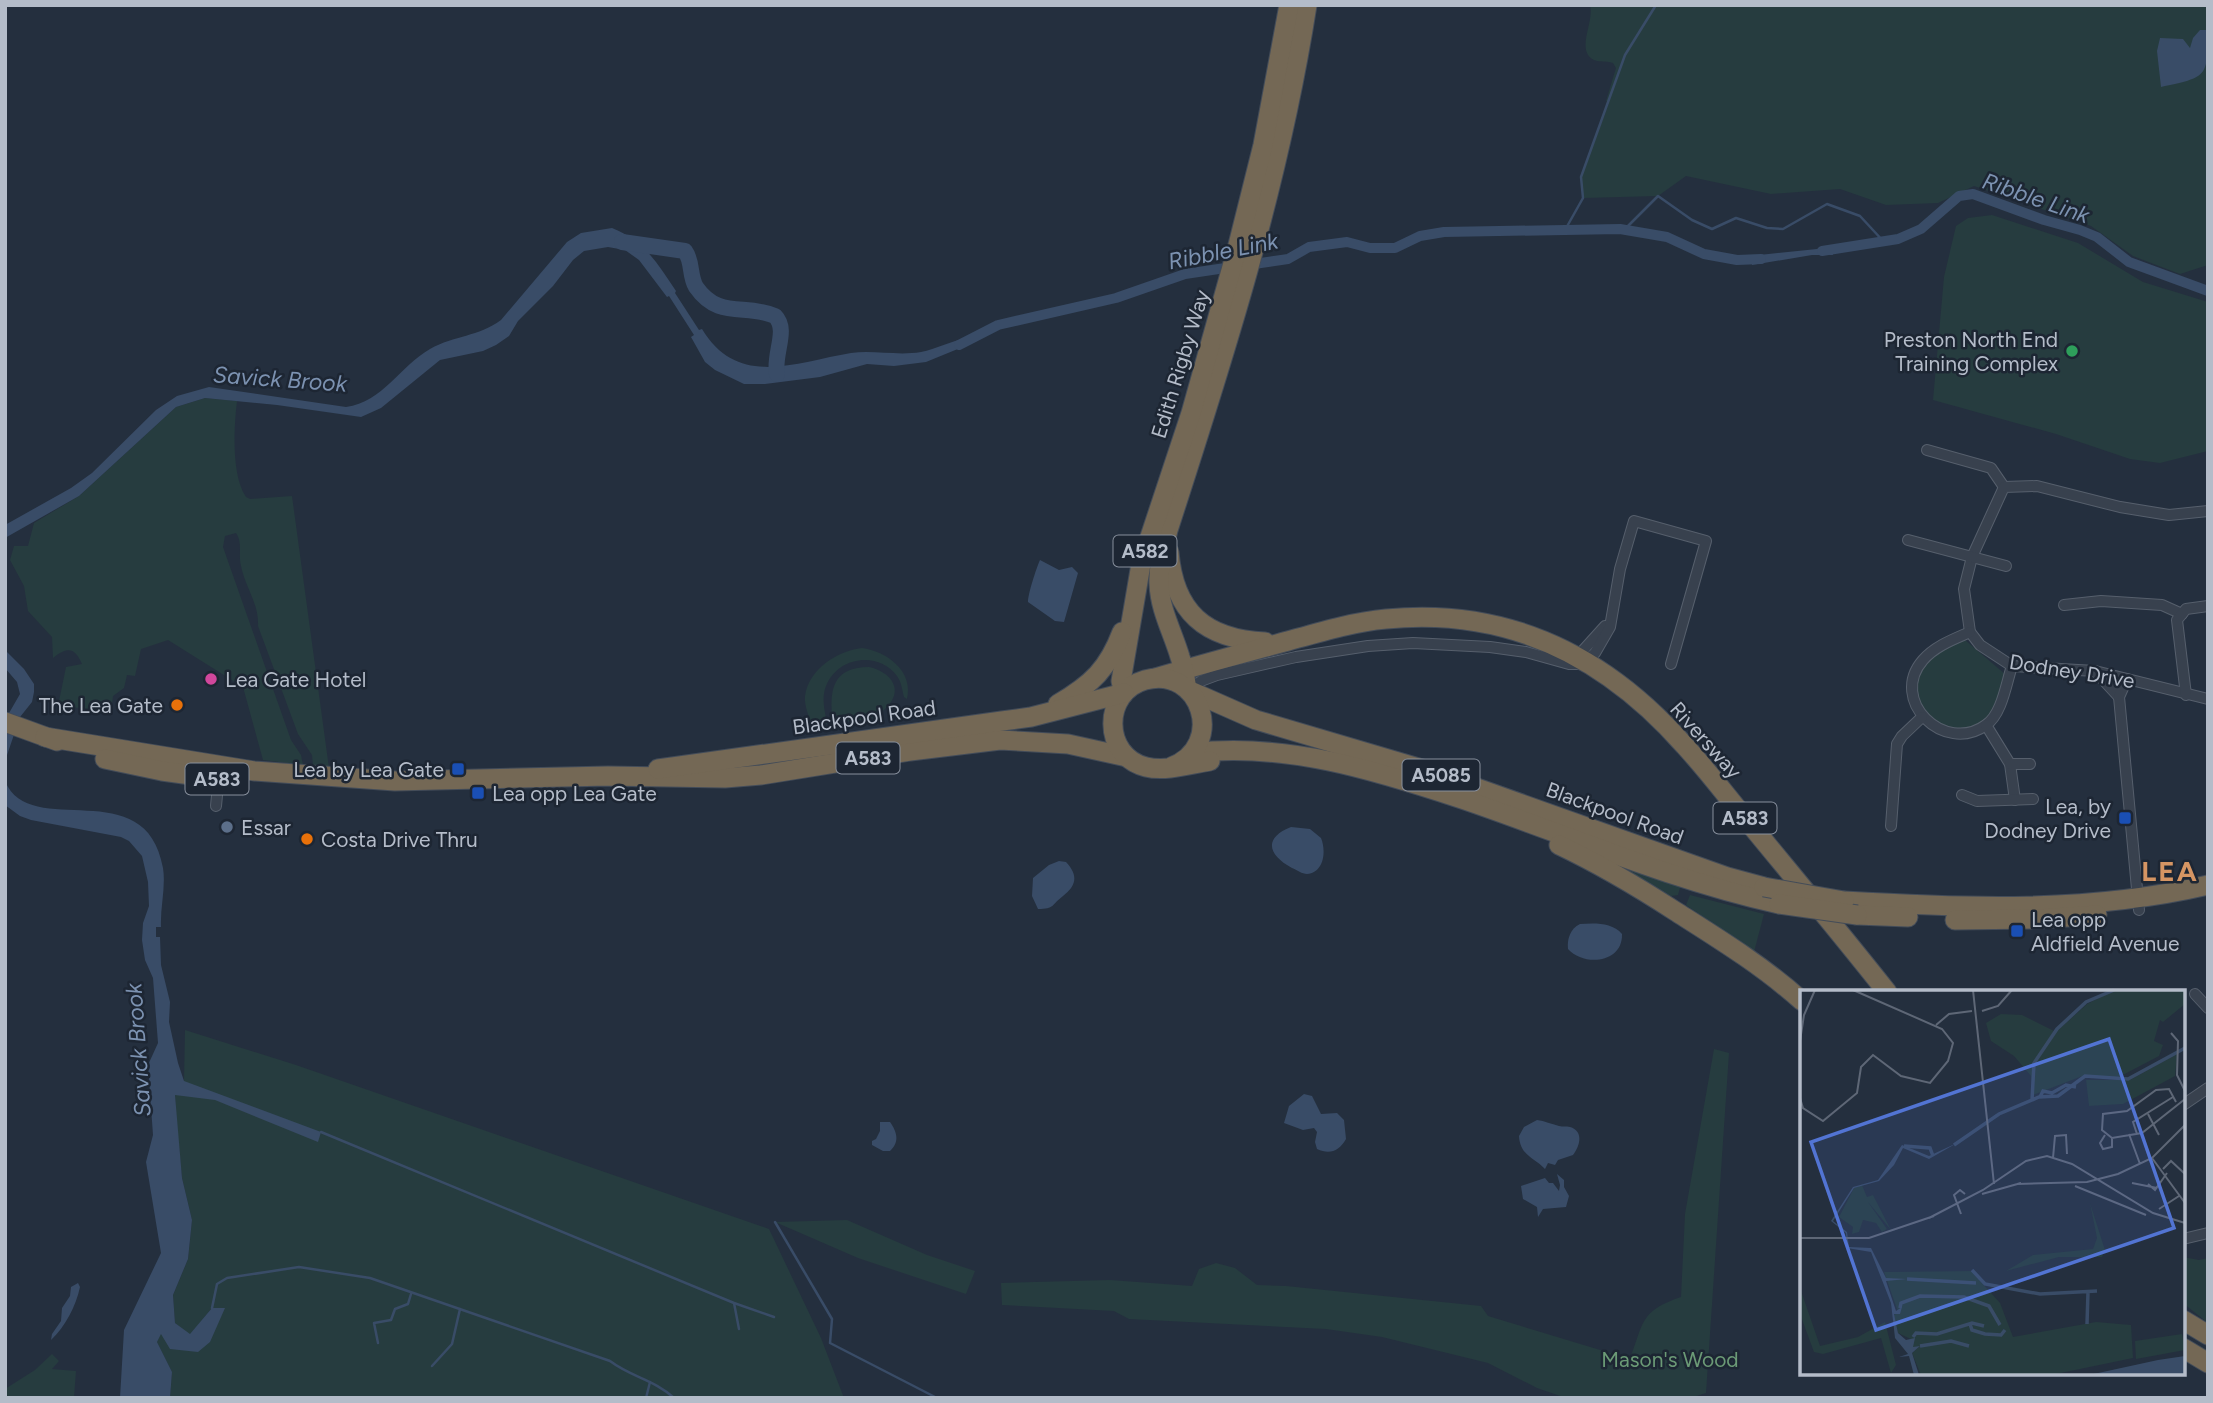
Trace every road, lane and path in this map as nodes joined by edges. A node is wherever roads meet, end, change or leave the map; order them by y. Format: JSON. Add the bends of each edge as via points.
{"nodes":[{"id":1,"x":1289,"y":5,"type":"edge"},
{"id":2,"x":1307,"y":5,"type":"edge"},
{"id":3,"x":1291,"y":47,"type":"junction"},
{"id":4,"x":1199,"y":413,"type":"junction"},
{"id":5,"x":1927,"y":450,"type":"dead end"},
{"id":6,"x":2004,"y":487,"type":"junction"},
{"id":7,"x":2208,"y":510,"type":"edge"},
{"id":8,"x":1168,"y":530,"type":"junction"},
{"id":9,"x":1908,"y":540,"type":"dead end"},
{"id":10,"x":1972,"y":557,"type":"junction"},
{"id":11,"x":2006,"y":566,"type":"dead end"},
{"id":12,"x":1132,"y":603,"type":"junction"},
{"id":13,"x":2064,"y":605,"type":"dead end"},
{"id":14,"x":2208,"y":606,"type":"edge"},
{"id":15,"x":2182,"y":614,"type":"junction"},
{"id":16,"x":1970,"y":632,"type":"junction"},
{"id":17,"x":1288,"y":641,"type":"junction"},
{"id":18,"x":1581,"y":659,"type":"junction"},
{"id":19,"x":1671,"y":664,"type":"dead end"},
{"id":20,"x":2012,"y":666,"type":"junction"},
{"id":21,"x":2095,"y":671,"type":"junction"},
{"id":22,"x":1210,"y":677,"type":"junction"},
{"id":23,"x":2127,"y":679,"type":"junction"},
{"id":24,"x":1186,"y":683,"type":"junction"},
{"id":25,"x":1124,"y":693,"type":"junction"},
{"id":26,"x":2186,"y":695,"type":"junction"},
{"id":27,"x":2119,"y":697,"type":"junction"},
{"id":28,"x":2208,"y":699,"type":"edge"},
{"id":29,"x":1212,"y":702,"type":"junction"},
{"id":30,"x":1039,"y":715,"type":"junction"},
{"id":31,"x":1922,"y":717,"type":"junction"},
{"id":32,"x":5,"y":722,"type":"edge"},
{"id":33,"x":1986,"y":725,"type":"junction"},
{"id":34,"x":1192,"y":753,"type":"junction"},
{"id":35,"x":1300,"y":756,"type":"junction"},
{"id":36,"x":1127,"y":757,"type":"junction"},
{"id":37,"x":2010,"y":764,"type":"junction"},
{"id":38,"x":2030,"y":764,"type":"dead end"},
{"id":39,"x":1171,"y":767,"type":"junction"},
{"id":40,"x":220,"y":772,"type":"junction"},
{"id":41,"x":608,"y":776,"type":"junction"},
{"id":42,"x":1962,"y":795,"type":"dead end"},
{"id":43,"x":2033,"y":799,"type":"dead end"},
{"id":44,"x":2015,"y":800,"type":"junction"},
{"id":45,"x":216,"y":806,"type":"dead end"},
{"id":46,"x":1500,"y":811,"type":"junction"},
{"id":47,"x":1891,"y":826,"type":"dead end"},
{"id":48,"x":2208,"y":885,"type":"edge"},
{"id":49,"x":2208,"y":897,"type":"edge"},
{"id":50,"x":2139,"y":904,"type":"junction"},
{"id":51,"x":1850,"y":908,"type":"junction"},
{"id":52,"x":1885,"y":990,"type":"edge"},
{"id":53,"x":2194,"y":995,"type":"dead end"},
{"id":54,"x":1800,"y":999,"type":"edge"},
{"id":55,"x":2208,"y":1008,"type":"edge"},
{"id":56,"x":2208,"y":1088,"type":"edge"},
{"id":57,"x":2185,"y":1092,"type":"edge"},
{"id":58,"x":2194,"y":1099,"type":"junction"},
{"id":59,"x":2185,"y":1104,"type":"edge"},
{"id":60,"x":2208,"y":1233,"type":"edge"},
{"id":61,"x":2185,"y":1239,"type":"edge"},
{"id":62,"x":2185,"y":1321,"type":"edge"},
{"id":63,"x":2208,"y":1335,"type":"edge"},
{"id":64,"x":2185,"y":1350,"type":"edge"},
{"id":65,"x":2208,"y":1363,"type":"edge"}],
"edges":[{"from":1,"to":3,"type":"highway","name":"Edith Rigby Way","number":"A582"},
{"from":2,"to":3,"type":"highway","name":"Edith Rigby Way","number":"A582"},
{"from":3,"to":4,"type":"highway","name":"Edith Rigby Way","number":"A582","via":[[1277,165],[1253,255]]},
{"from":4,"to":8,"type":"highway","name":"Edith Rigby Way","number":"A582"},
{"from":4,"to":12,"type":"highway","name":"Edith Rigby Way","number":"A582","via":[[1156,514]]},
{"from":5,"to":6,"type":"street","via":[[1991,468]]},
{"from":6,"to":7,"type":"street","via":[[2037,486],[2120,508],[2169,515]]},
{"from":6,"to":10,"type":"street"},
{"from":8,"to":17,"type":"highway","via":[[1175,584],[1199,622],[1226,637]]},
{"from":8,"to":24,"type":"highway","name":"Edith Rigby Way","number":"A582","via":[[1158,583]]},
{"from":9,"to":10,"type":"street"},
{"from":10,"to":11,"type":"street"},
{"from":10,"to":16,"type":"street","via":[[1964,589]]},
{"from":12,"to":25,"type":"highway","name":"Edith Rigby Way","number":"A582","via":[[1121,681]]},
{"from":12,"to":30,"type":"highway","via":[[1117,647],[1099,676]]},
{"from":13,"to":15,"type":"street","via":[[2101,601],[2162,605]]},
{"from":14,"to":15,"type":"street","via":[[2186,609]]},
{"from":15,"to":26,"type":"street","via":[[2177,620]]},
{"from":16,"to":20,"type":"street","name":"Dodney Drive","via":[[1990,653]]},
{"from":16,"to":31,"type":"street","via":[[1934,650],[1917,669],[1913,691]]},
{"from":17,"to":18,"type":"highway","name":"Riversway","number":"A583","via":[[1383,619],[1441,617],[1512,629]]},
{"from":17,"to":24,"type":"highway","name":"Riversway","number":"A583"},
{"from":18,"to":19,"type":"street","via":[[1604,640],[1634,521],[1706,541]]},
{"from":18,"to":22,"type":"street","name":"Riversway","via":[[1573,665],[1490,647],[1413,643],[1296,657]]},
{"from":18,"to":52,"type":"highway","name":"Riversway","number":"A583","via":[[1623,688],[1685,746]]},
{"from":20,"to":21,"type":"street","name":"Dodney Drive"},
{"from":20,"to":33,"type":"street","via":[[1997,711]]},
{"from":21,"to":23,"type":"street","name":"Dodney Drive"},
{"from":21,"to":27,"type":"street"},
{"from":22,"to":24,"type":"street","name":"Riversway"},
{"from":22,"to":29,"type":"street"},
{"from":23,"to":26,"type":"street","name":"Dodney Drive"},
{"from":23,"to":27,"type":"street"},
{"from":24,"to":25,"type":"highway","name":"Riversway","number":"A583","via":[[1155,678],[1138,682]]},
{"from":24,"to":29,"type":"highway","name":"Blackpool Road","number":"A5085"},
{"from":24,"to":34,"type":"highway","via":[[1203,721]]},
{"from":25,"to":30,"type":"highway","name":"Blackpool Road","number":"A583"},
{"from":25,"to":36,"type":"highway","via":[[1112,726],[1116,743]]},
{"from":26,"to":28,"type":"street","name":"Dodney Drive"},
{"from":27,"to":50,"type":"street"},
{"from":29,"to":51,"type":"highway","name":"Blackpool Road","number":"A5085","bridge":true,"via":[[1256,720],[1429,771],[1727,877]]},
{"from":30,"to":41,"type":"highway","name":"Blackpool Road","number":"A583"},
{"from":31,"to":33,"type":"street","via":[[1944,731],[1968,732]]},
{"from":31,"to":47,"type":"street","via":[[1897,744]]},
{"from":32,"to":40,"type":"highway","name":"Blackpool Road","number":"A583","via":[[40,735]]},
{"from":33,"to":37,"type":"street"},
{"from":34,"to":35,"type":"highway","name":"Blackpool Road","via":[[1241,750]]},
{"from":34,"to":39,"type":"highway"},
{"from":35,"to":39,"type":"highway","via":[[1255,756]]},
{"from":35,"to":46,"type":"highway","name":"Blackpool Road","via":[[1372,771]]},
{"from":36,"to":39,"type":"highway","via":[[1147,768]]},
{"from":36,"to":41,"type":"highway","name":"Blackpool Road","number":"A583","via":[[1069,744],[1000,740],[761,775],[708,779]]},
{"from":37,"to":38,"type":"street"},
{"from":37,"to":44,"type":"street"},
{"from":40,"to":41,"type":"highway","name":"Blackpool Road","number":"A583","via":[[395,781]]},
{"from":40,"to":45,"type":"street"},
{"from":42,"to":44,"type":"street","via":[[1977,801]]},
{"from":43,"to":44,"type":"street"},
{"from":46,"to":51,"type":"highway","name":"Blackpool Road","number":"A5085","bridge":true,"via":[[1686,880],[1779,904]]},
{"from":46,"to":54,"type":"highway","via":[[1515,825],[1584,857],[1665,904],[1752,961]]},
{"from":48,"to":50,"type":"highway","name":"Blackpool Road","number":"A5085"},
{"from":49,"to":50,"type":"highway","name":"Blackpool Road","number":"A5085"},
{"from":50,"to":51,"type":"highway","name":"Blackpool Road","number":"A5085","via":[[2038,919],[1959,920]]},
{"from":53,"to":55,"type":"street"},
{"from":56,"to":58,"type":"street"},
{"from":57,"to":58,"type":"street"},
{"from":58,"to":59,"type":"street"},
{"from":60,"to":61,"type":"street"},
{"from":62,"to":63,"type":"highway"},
{"from":64,"to":65,"type":"highway"}]}
